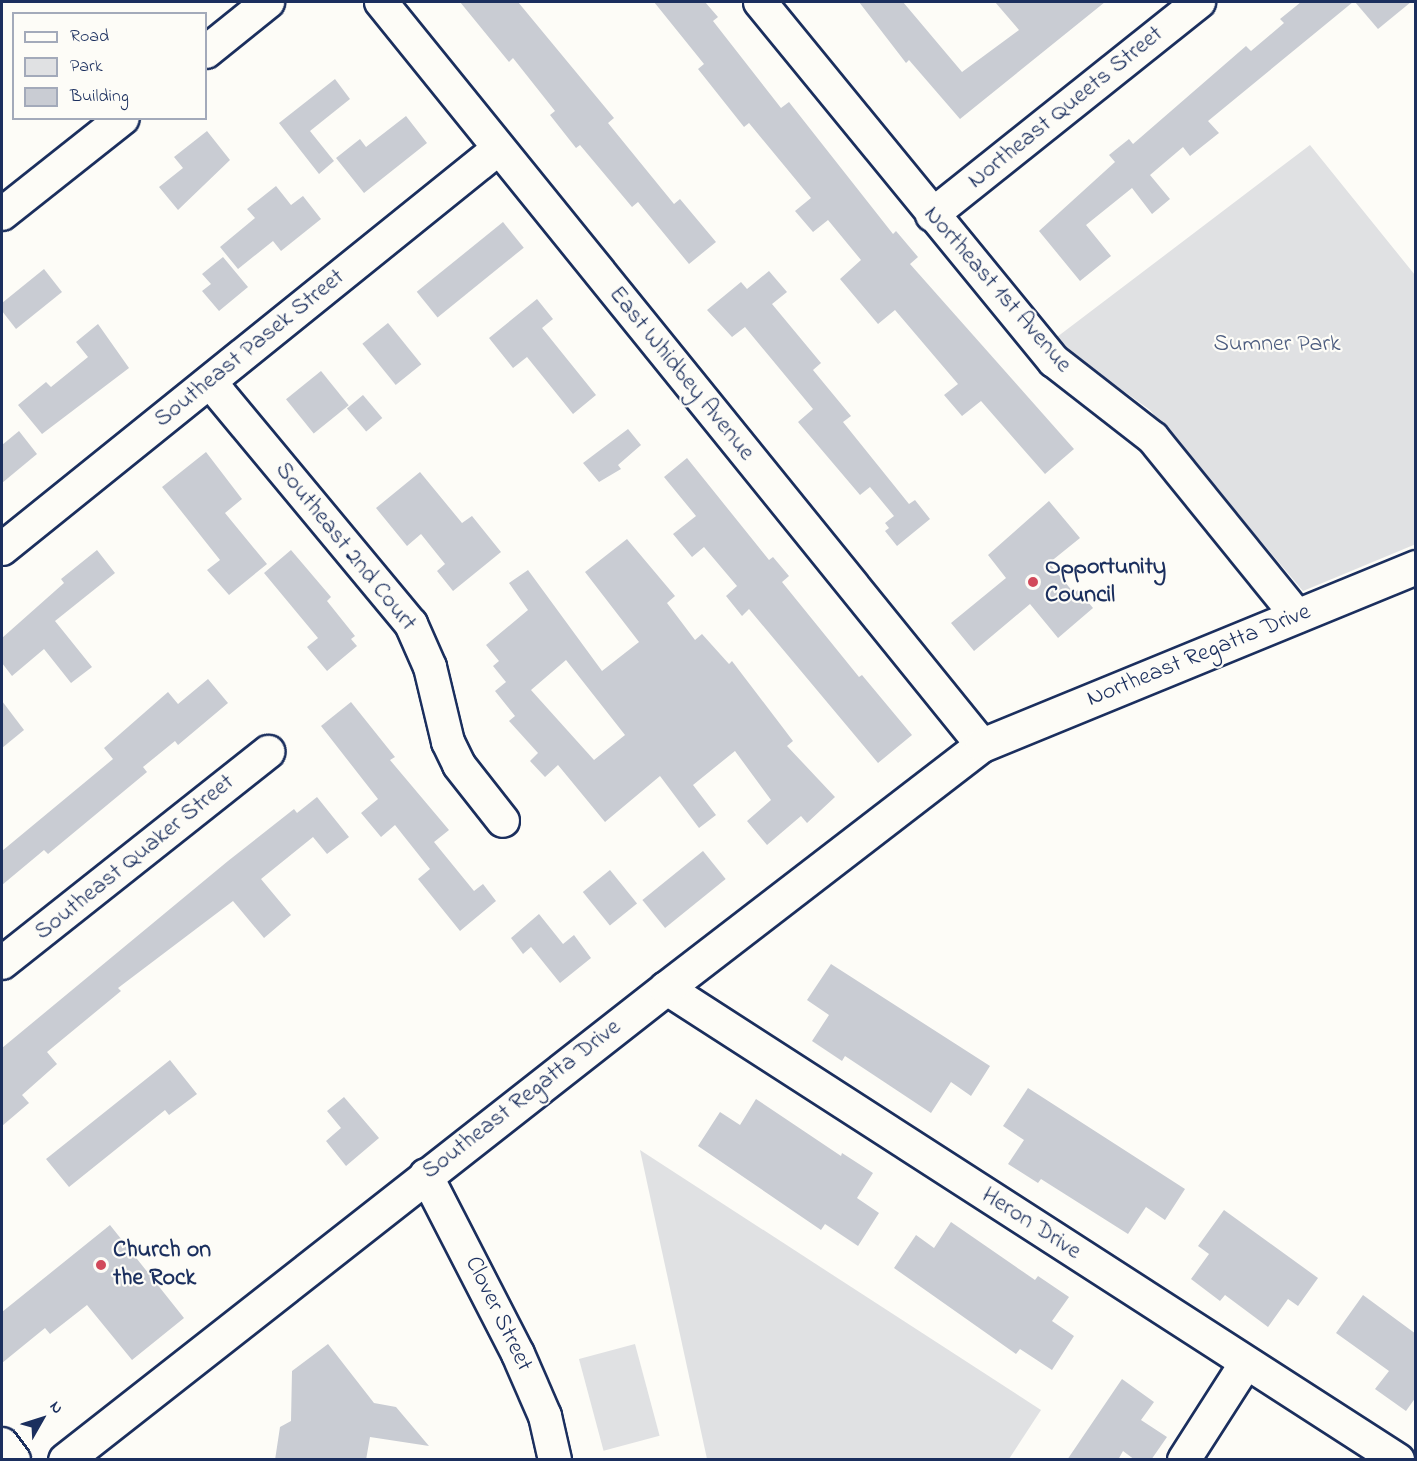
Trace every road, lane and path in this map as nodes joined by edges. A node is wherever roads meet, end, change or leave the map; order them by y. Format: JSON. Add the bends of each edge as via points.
{"nodes":[{"id":1,"x":268,"y":2,"type":"edge"},
{"id":2,"x":381,"y":2,"type":"edge"},
{"id":3,"x":760,"y":2,"type":"edge"},
{"id":4,"x":1179,"y":8,"type":"edge"},
{"id":5,"x":207,"y":51,"type":"edge"},
{"id":6,"x":120,"y":120,"type":"edge"},
{"id":7,"x":498,"y":149,"type":"junction"},
{"id":8,"x":2,"y":214,"type":"edge"},
{"id":9,"x":932,"y":215,"type":"junction"},
{"id":10,"x":210,"y":382,"type":"junction"},
{"id":11,"x":2,"y":549,"type":"edge"},
{"id":12,"x":1416,"y":567,"type":"edge"},
{"id":13,"x":1297,"y":616,"type":"junction"},
{"id":14,"x":982,"y":745,"type":"junction"},
{"id":15,"x":268,"y":752,"type":"dead end"},
{"id":16,"x":503,"y":821,"type":"dead end"},
{"id":17,"x":2,"y":963,"type":"edge"},
{"id":18,"x":666,"y":988,"type":"junction"},
{"id":19,"x":426,"y":1176,"type":"junction"},
{"id":20,"x":1246,"y":1363,"type":"junction"},
{"id":21,"x":2,"y":1444,"type":"edge"},
{"id":22,"x":14,"y":1460,"type":"edge"},
{"id":23,"x":65,"y":1460,"type":"edge"},
{"id":24,"x":555,"y":1460,"type":"edge"},
{"id":25,"x":1184,"y":1460,"type":"edge"},
{"id":26,"x":1398,"y":1460,"type":"edge"}],
"edges":[{"from":1,"to":5,"type":"street"},
{"from":2,"to":7,"type":"street","name":"East Whidbey Avenue"},
{"from":3,"to":9,"type":"street","name":"Northeast 1st Avenue"},
{"from":4,"to":9,"type":"street","name":"Northeast Queets Street"},
{"from":6,"to":8,"type":"street"},
{"from":7,"to":10,"type":"street","name":"Southeast Pasek Street"},
{"from":7,"to":14,"type":"street","name":"East Whidbey Avenue"},
{"from":9,"to":13,"type":"street","name":"Northeast 1st Avenue","via":[[1053,361],[1153,438]]},
{"from":10,"to":11,"type":"street","name":"Southeast Pasek Street"},
{"from":10,"to":16,"type":"street","name":"Southeast 2nd Court","via":[[411,624],[430,667],[448,742],[459,765]]},
{"from":12,"to":13,"type":"main road","name":"Northeast Regatta Drive"},
{"from":13,"to":14,"type":"main road","name":"Northeast Regatta Drive"},
{"from":14,"to":18,"type":"main road","name":"Southeast Regatta Drive"},
{"from":15,"to":17,"type":"street","name":"Southeast Quaker Street"},
{"from":18,"to":19,"type":"main road","name":"Southeast Regatta Drive"},
{"from":18,"to":20,"type":"street","name":"Heron Drive"},
{"from":19,"to":23,"type":"main road","name":"Southeast Regatta Drive"},
{"from":19,"to":24,"type":"street","name":"Clover Street","via":[[518,1354],[545,1416]]},
{"from":20,"to":25,"type":"street"},
{"from":20,"to":26,"type":"street","name":"Heron Drive"},
{"from":21,"to":22,"type":"street"}]}
